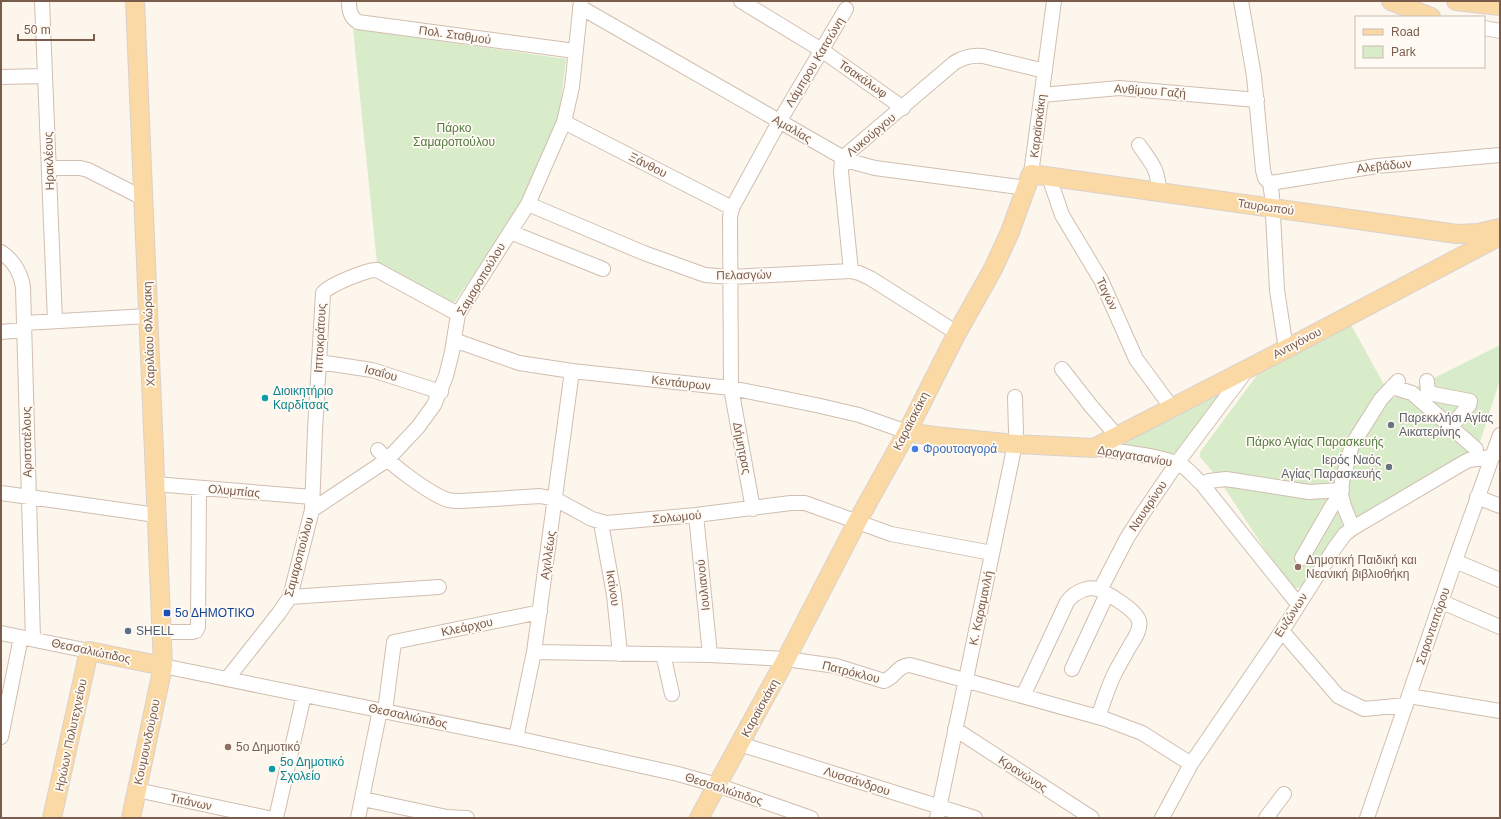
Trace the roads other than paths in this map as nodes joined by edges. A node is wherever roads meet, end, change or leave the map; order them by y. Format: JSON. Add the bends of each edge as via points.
{"nodes":[{"id":1,"x":42,"y":1,"type":"edge"},
{"id":2,"x":135,"y":1,"type":"edge"},
{"id":3,"x":349,"y":1,"type":"edge"},
{"id":4,"x":742,"y":1,"type":"edge"},
{"id":5,"x":1054,"y":1,"type":"edge"},
{"id":6,"x":1240,"y":1,"type":"edge"},
{"id":7,"x":1390,"y":1,"type":"edge"},
{"id":8,"x":1456,"y":1,"type":"edge"},
{"id":9,"x":580,"y":4,"type":"edge"},
{"id":10,"x":1500,"y":6,"type":"edge"},
{"id":11,"x":846,"y":10,"type":"dead end"},
{"id":12,"x":1428,"y":16,"type":"edge"},
{"id":13,"x":1485,"y":28,"type":"edge"},
{"id":14,"x":1500,"y":31,"type":"edge"},
{"id":15,"x":576,"y":51,"type":"junction"},
{"id":16,"x":823,"y":51,"type":"junction"},
{"id":17,"x":1045,"y":71,"type":"junction"},
{"id":18,"x":45,"y":76,"type":"junction"},
{"id":19,"x":1,"y":77,"type":"edge"},
{"id":20,"x":1042,"y":94,"type":"junction"},
{"id":21,"x":1257,"y":100,"type":"junction"},
{"id":22,"x":903,"y":108,"type":"junction"},
{"id":23,"x":564,"y":122,"type":"junction"},
{"id":24,"x":779,"y":122,"type":"junction"},
{"id":25,"x":1139,"y":145,"type":"dead end"},
{"id":26,"x":1500,"y":155,"type":"edge"},
{"id":27,"x":843,"y":158,"type":"junction"},
{"id":28,"x":49,"y":168,"type":"junction"},
{"id":29,"x":1049,"y":177,"type":"junction"},
{"id":30,"x":1029,"y":181,"type":"junction"},
{"id":31,"x":1270,"y":183,"type":"junction"},
{"id":32,"x":1159,"y":192,"type":"junction"},
{"id":33,"x":143,"y":198,"type":"junction"},
{"id":34,"x":528,"y":204,"type":"junction"},
{"id":35,"x":732,"y":208,"type":"junction"},
{"id":36,"x":1273,"y":208,"type":"junction"},
{"id":37,"x":1500,"y":228,"type":"edge"},
{"id":38,"x":510,"y":232,"type":"junction"},
{"id":39,"x":1500,"y":236,"type":"edge"},
{"id":40,"x":1,"y":252,"type":"edge"},
{"id":41,"x":603,"y":269,"type":"dead end"},
{"id":42,"x":851,"y":271,"type":"junction"},
{"id":43,"x":731,"y":277,"type":"junction"},
{"id":44,"x":458,"y":314,"type":"junction"},
{"id":45,"x":148,"y":316,"type":"junction"},
{"id":46,"x":55,"y":321,"type":"junction"},
{"id":47,"x":24,"y":326,"type":"junction"},
{"id":48,"x":1,"y":332,"type":"edge"},
{"id":49,"x":957,"y":333,"type":"junction"},
{"id":50,"x":454,"y":340,"type":"junction"},
{"id":51,"x":1286,"y":349,"type":"junction"},
{"id":52,"x":319,"y":362,"type":"junction"},
{"id":53,"x":1062,"y":369,"type":"dead end"},
{"id":54,"x":1247,"y":369,"type":"junction"},
{"id":55,"x":572,"y":371,"type":"junction"},
{"id":56,"x":1427,"y":381,"type":"dead end"},
{"id":57,"x":731,"y":388,"type":"junction"},
{"id":58,"x":441,"y":392,"type":"junction"},
{"id":59,"x":1015,"y":396,"type":"dead end"},
{"id":60,"x":1172,"y":408,"type":"junction"},
{"id":61,"x":1451,"y":427,"type":"junction"},
{"id":62,"x":907,"y":432,"type":"junction"},
{"id":63,"x":1500,"y":435,"type":"edge"},
{"id":64,"x":1117,"y":436,"type":"junction"},
{"id":65,"x":1014,"y":444,"type":"junction"},
{"id":66,"x":1094,"y":448,"type":"junction"},
{"id":67,"x":1476,"y":449,"type":"dead end"},
{"id":68,"x":382,"y":455,"type":"junction"},
{"id":69,"x":1491,"y":457,"type":"junction"},
{"id":70,"x":1177,"y":464,"type":"junction"},
{"id":71,"x":155,"y":484,"type":"junction"},
{"id":72,"x":1202,"y":484,"type":"junction"},
{"id":73,"x":199,"y":488,"type":"junction"},
{"id":74,"x":1341,"y":492,"type":"junction"},
{"id":75,"x":1,"y":493,"type":"edge"},
{"id":76,"x":1477,"y":497,"type":"junction"},
{"id":77,"x":28,"y":498,"type":"junction"},
{"id":78,"x":555,"y":500,"type":"junction"},
{"id":79,"x":312,"y":504,"type":"junction"},
{"id":80,"x":1500,"y":506,"type":"edge"},
{"id":81,"x":754,"y":509,"type":"junction"},
{"id":82,"x":156,"y":515,"type":"junction"},
{"id":83,"x":696,"y":515,"type":"junction"},
{"id":84,"x":857,"y":522,"type":"junction"},
{"id":85,"x":601,"y":523,"type":"junction"},
{"id":86,"x":1353,"y":528,"type":"junction"},
{"id":87,"x":992,"y":553,"type":"junction"},
{"id":88,"x":1302,"y":558,"type":"dead end"},
{"id":89,"x":1455,"y":561,"type":"junction"},
{"id":90,"x":1500,"y":580,"type":"edge"},
{"id":91,"x":439,"y":587,"type":"dead end"},
{"id":92,"x":1103,"y":592,"type":"junction"},
{"id":93,"x":290,"y":597,"type":"junction"},
{"id":94,"x":1442,"y":602,"type":"junction"},
{"id":95,"x":1298,"y":604,"type":"junction"},
{"id":96,"x":540,"y":612,"type":"junction"},
{"id":97,"x":1500,"y":627,"type":"edge"},
{"id":98,"x":1282,"y":631,"type":"junction"},
{"id":99,"x":161,"y":632,"type":"junction"},
{"id":100,"x":1,"y":633,"type":"edge"},
{"id":101,"x":27,"y":638,"type":"junction"},
{"id":102,"x":89,"y":651,"type":"junction"},
{"id":103,"x":534,"y":652,"type":"junction"},
{"id":104,"x":620,"y":654,"type":"junction"},
{"id":105,"x":663,"y":654,"type":"junction"},
{"id":106,"x":710,"y":655,"type":"junction"},
{"id":107,"x":786,"y":659,"type":"junction"},
{"id":108,"x":163,"y":666,"type":"junction"},
{"id":109,"x":1072,"y":669,"type":"dead end"},
{"id":110,"x":227,"y":679,"type":"junction"},
{"id":111,"x":966,"y":679,"type":"junction"},
{"id":112,"x":304,"y":694,"type":"junction"},
{"id":113,"x":672,"y":694,"type":"dead end"},
{"id":114,"x":1023,"y":696,"type":"junction"},
{"id":115,"x":1408,"y":700,"type":"junction"},
{"id":116,"x":383,"y":710,"type":"junction"},
{"id":117,"x":1500,"y":711,"type":"edge"},
{"id":118,"x":1098,"y":717,"type":"junction"},
{"id":119,"x":955,"y":729,"type":"junction"},
{"id":120,"x":1,"y":737,"type":"edge"},
{"id":121,"x":516,"y":738,"type":"junction"},
{"id":122,"x":740,"y":744,"type":"junction"},
{"id":123,"x":1191,"y":764,"type":"junction"},
{"id":124,"x":717,"y":785,"type":"junction"},
{"id":125,"x":136,"y":790,"type":"junction"},
{"id":126,"x":1284,"y":794,"type":"dead end"},
{"id":127,"x":363,"y":799,"type":"junction"},
{"id":128,"x":938,"y":813,"type":"edge"},
{"id":129,"x":1086,"y":817,"type":"edge"},
{"id":130,"x":52,"y":818,"type":"edge"},
{"id":131,"x":131,"y":818,"type":"edge"},
{"id":132,"x":268,"y":818,"type":"edge"},
{"id":133,"x":276,"y":818,"type":"edge"},
{"id":134,"x":358,"y":818,"type":"edge"},
{"id":135,"x":467,"y":818,"type":"edge"},
{"id":136,"x":699,"y":818,"type":"edge"},
{"id":137,"x":811,"y":818,"type":"edge"},
{"id":138,"x":974,"y":818,"type":"edge"},
{"id":139,"x":1162,"y":818,"type":"edge"},
{"id":140,"x":1266,"y":818,"type":"edge"},
{"id":141,"x":1367,"y":818,"type":"edge"}],
"edges":[{"from":1,"to":18,"type":"street","name":"Ηρακλέους"},
{"from":2,"to":33,"type":"main road","name":"Χαριλάου Φλώρακη"},
{"from":3,"to":15,"type":"street","name":"Πολ. Σταθμού","via":[[350,12],[358,22]]},
{"from":4,"to":16,"type":"street","name":"Τσακάλωφ"},
{"from":5,"to":17,"type":"street","name":"Καραϊσκάκη"},
{"from":6,"to":21,"type":"street"},
{"from":7,"to":12,"type":"main road"},
{"from":8,"to":10,"type":"main road"},
{"from":9,"to":15,"type":"street","name":"Σαμαροπούλου"},
{"from":9,"to":24,"type":"street","name":"Αμαλίας"},
{"from":11,"to":16,"type":"street","name":"Λάμπρου Κατσώνη"},
{"from":13,"to":14,"type":"street"},
{"from":15,"to":23,"type":"street","name":"Σαμαροπούλου","via":[[572,88]]},
{"from":16,"to":22,"type":"street","name":"Τσακάλωφ"},
{"from":16,"to":24,"type":"street","name":"Λάμπρου Κατσώνη"},
{"from":17,"to":20,"type":"street","name":"Καραϊσκάκη"},
{"from":17,"to":22,"type":"street","name":"Λυκούργου","via":[[983,56],[967,56],[954,63]]},
{"from":18,"to":19,"type":"street"},
{"from":18,"to":28,"type":"street","name":"Ηρακλέους"},
{"from":20,"to":21,"type":"street","name":"Ανθίμου Γαζή","via":[[1119,88]]},
{"from":20,"to":30,"type":"street","name":"Καραϊσκάκη"},
{"from":21,"to":31,"type":"street","via":[[1265,178]]},
{"from":22,"to":27,"type":"street","name":"Λυκούργου"},
{"from":23,"to":34,"type":"street","name":"Σαμαροπούλου"},
{"from":23,"to":35,"type":"street","name":"Ξάνθου"},
{"from":24,"to":27,"type":"street","name":"Αμαλίας"},
{"from":24,"to":35,"type":"street","name":"Λάμπρου Κατσώνη"},
{"from":25,"to":32,"type":"street","via":[[1155,168]]},
{"from":26,"to":31,"type":"street","name":"Αλεβάδων","via":[[1377,166]]},
{"from":27,"to":30,"type":"street","name":"Αμαλίας","via":[[875,168]]},
{"from":27,"to":42,"type":"street","name":"Λυκούργου","via":[[841,179]]},
{"from":28,"to":33,"type":"street","via":[[88,170]]},
{"from":28,"to":46,"type":"street","name":"Ηρακλέους"},
{"from":29,"to":30,"type":"main road","name":"Ταυρωπού"},
{"from":29,"to":32,"type":"main road","name":"Ταυρωπού"},
{"from":29,"to":60,"type":"street","name":"Ταγών","via":[[1062,215],[1101,280],[1136,359]]},
{"from":30,"to":49,"type":"main road","name":"Καραϊσκάκη","via":[[993,269]]},
{"from":31,"to":36,"type":"street"},
{"from":32,"to":36,"type":"main road","name":"Ταυρωπού"},
{"from":33,"to":45,"type":"main road","name":"Χαριλάου Φλώρακη"},
{"from":34,"to":38,"type":"street","name":"Σαμαροπούλου"},
{"from":34,"to":43,"type":"street","name":"Πελασγών","via":[[681,267],[705,275]]},
{"from":35,"to":43,"type":"street","name":"Λάμπρου Κατσώνη"},
{"from":36,"to":37,"type":"main road","name":"Ταυρωπού","via":[[1457,234]]},
{"from":36,"to":51,"type":"street","via":[[1277,290]]},
{"from":38,"to":41,"type":"street"},
{"from":38,"to":44,"type":"street","name":"Σαμαροπούλου"},
{"from":39,"to":51,"type":"main road","name":"Αντιγόνου"},
{"from":40,"to":47,"type":"street","name":"Αριστοτέλους","via":[[13,263],[21,279]]},
{"from":42,"to":43,"type":"street","name":"Πελασγών"},
{"from":42,"to":49,"type":"street","name":"Πελασγών","via":[[870,278]]},
{"from":43,"to":57,"type":"street","name":"Λάμπρου Κατσώνη"},
{"from":44,"to":50,"type":"street","name":"Σαμαροπούλου"},
{"from":44,"to":52,"type":"street","name":"Ιπποκράτους","via":[[377,270],[370,270],[323,293]]},
{"from":45,"to":46,"type":"street"},
{"from":45,"to":71,"type":"main road","name":"Χαριλάου Φλώρακη"},
{"from":46,"to":47,"type":"street"},
{"from":47,"to":48,"type":"street"},
{"from":47,"to":77,"type":"street","name":"Αριστοτέλους"},
{"from":49,"to":62,"type":"main road","name":"Καραϊσκάκη"},
{"from":50,"to":55,"type":"street","name":"Κεντάυρων","via":[[519,363]]},
{"from":50,"to":58,"type":"street","name":"Σαμαροπούλου"},
{"from":51,"to":54,"type":"main road","name":"Αντιγόνου"},
{"from":52,"to":58,"type":"street","name":"Ισαΐου","via":[[372,370]]},
{"from":52,"to":79,"type":"street","name":"Ιπποκράτους"},
{"from":53,"to":64,"type":"street"},
{"from":54,"to":60,"type":"main road","name":"Αντιγόνου"},
{"from":54,"to":70,"type":"street","name":"Ναυαρίνου"},
{"from":55,"to":57,"type":"street","name":"Κεντάυρων"},
{"from":55,"to":78,"type":"street","name":"Αχιλλέως"},
{"from":56,"to":61,"type":"street","via":[[1428,393],[1470,401]]},
{"from":57,"to":62,"type":"street","name":"Κεντάυρων","via":[[859,415]]},
{"from":57,"to":81,"type":"street","name":"Δήμητρας"},
{"from":58,"to":68,"type":"street","name":"Σαμαροπούλου","via":[[426,418]]},
{"from":59,"to":65,"type":"street","name":"Κ. Καραμανλή"},
{"from":60,"to":64,"type":"main road","name":"Αντιγόνου"},
{"from":61,"to":67,"type":"street"},
{"from":61,"to":74,"type":"street","via":[[1412,393],[1395,384],[1370,414],[1352,445]]},
{"from":62,"to":65,"type":"main road","name":"Δραγατσανίου"},
{"from":62,"to":84,"type":"main road","name":"Καραϊσκάκη"},
{"from":63,"to":69,"type":"street","name":"Σαρανταπόρου"},
{"from":64,"to":66,"type":"main road","name":"Αντιγόνου"},
{"from":65,"to":66,"type":"main road","name":"Δραγατσανίου"},
{"from":65,"to":87,"type":"street","name":"Κ. Καραμανλή"},
{"from":66,"to":70,"type":"street","name":"Δραγατσανίου"},
{"from":68,"to":78,"type":"street","via":[[436,495],[450,500],[540,496]]},
{"from":68,"to":79,"type":"street","name":"Σαμαροπούλου"},
{"from":69,"to":76,"type":"street","name":"Σαρανταπόρου"},
{"from":69,"to":86,"type":"street","name":"Ευζώνων","via":[[1463,463]]},
{"from":70,"to":72,"type":"street","name":"Δραγατσανίου"},
{"from":70,"to":92,"type":"street","name":"Ναυαρίνου","via":[[1127,538]]},
{"from":71,"to":73,"type":"street","name":"Ολυμπίας"},
{"from":71,"to":82,"type":"main road","name":"Χαριλάου Φλώρακη"},
{"from":72,"to":74,"type":"street","via":[[1226,479],[1309,492]]},
{"from":72,"to":95,"type":"street","name":"Δραγατσανίου"},
{"from":73,"to":79,"type":"street","name":"Ολυμπίας"},
{"from":73,"to":99,"type":"street","via":[[198,627],[192,632]]},
{"from":74,"to":86,"type":"street"},
{"from":74,"to":88,"type":"street"},
{"from":75,"to":77,"type":"street"},
{"from":76,"to":80,"type":"street"},
{"from":76,"to":89,"type":"street","name":"Σαρανταπόρου"},
{"from":77,"to":82,"type":"street"},
{"from":77,"to":101,"type":"street","name":"Αριστοτέλους"},
{"from":78,"to":85,"type":"street"},
{"from":78,"to":96,"type":"street","name":"Αχιλλέως"},
{"from":79,"to":93,"type":"street","name":"Σαμαροπούλου"},
{"from":81,"to":83,"type":"street","name":"Σολωμού"},
{"from":81,"to":84,"type":"street","name":"Σολωμού","via":[[805,503]]},
{"from":82,"to":99,"type":"main road","name":"Χαριλάου Φλώρακη"},
{"from":83,"to":85,"type":"street","name":"Σολωμού"},
{"from":83,"to":106,"type":"street","name":"Ιουλιανού"},
{"from":84,"to":87,"type":"street","name":"Σολωμού","via":[[898,535]]},
{"from":84,"to":107,"type":"main road","name":"Καραϊσκάκη"},
{"from":85,"to":104,"type":"street","name":"Ικτίνου","via":[[614,595]]},
{"from":86,"to":95,"type":"street","name":"Ευζώνων","via":[[1334,549]]},
{"from":87,"to":111,"type":"street","name":"Κ. Καραμανλή"},
{"from":89,"to":90,"type":"street"},
{"from":89,"to":94,"type":"street","name":"Σαρανταπόρου"},
{"from":91,"to":93,"type":"street"},
{"from":92,"to":109,"type":"street","name":"Ναυαρίνου"},
{"from":92,"to":114,"type":"street","via":[[1095,588],[1086,590],[1075,594],[1067,602]]},
{"from":92,"to":118,"type":"street","via":[[1131,610],[1138,617],[1140,625],[1113,676]]},
{"from":93,"to":110,"type":"street","name":"Σαμαροπούλου","via":[[280,614]]},
{"from":94,"to":97,"type":"street"},
{"from":94,"to":115,"type":"street","name":"Σαρανταπόρου"},
{"from":95,"to":98,"type":"street","name":"Ευζώνων"},
{"from":96,"to":103,"type":"street","name":"Αχιλλέως"},
{"from":96,"to":116,"type":"street","name":"Κλεάρχου","via":[[394,642]]},
{"from":98,"to":115,"type":"street","via":[[1338,696],[1364,710]]},
{"from":98,"to":123,"type":"street","name":"Ευζώνων"},
{"from":99,"to":108,"type":"main road","name":"Χαριλάου Φλώρακη"},
{"from":100,"to":101,"type":"street","name":"Θεσσαλιώτιδος"},
{"from":101,"to":102,"type":"street","name":"Θεσσαλιώτιδος"},
{"from":101,"to":120,"type":"street","name":"Αριστοτέλους"},
{"from":102,"to":108,"type":"main road","name":"Θεσσαλιώτιδος"},
{"from":102,"to":130,"type":"main road","name":"Ηρώων Πολυτεχνείου"},
{"from":103,"to":104,"type":"street","name":"Πατρόκλου"},
{"from":103,"to":121,"type":"street","name":"Αχιλλέως"},
{"from":104,"to":105,"type":"street","name":"Πατρόκλου"},
{"from":105,"to":106,"type":"street","name":"Πατρόκλου"},
{"from":105,"to":113,"type":"street"},
{"from":106,"to":107,"type":"street","name":"Πατρόκλου"},
{"from":107,"to":111,"type":"street","name":"Πατρόκλου","via":[[836,666],[880,680],[888,679],[901,666],[910,665]]},
{"from":107,"to":122,"type":"main road","name":"Καραϊσκάκη"},
{"from":108,"to":110,"type":"street","name":"Θεσσαλιώτιδος"},
{"from":108,"to":125,"type":"main road","name":"Κουμουνδούρου"},
{"from":110,"to":112,"type":"street","name":"Θεσσαλιώτιδος"},
{"from":111,"to":114,"type":"street","name":"Πατρόκλου"},
{"from":111,"to":119,"type":"street","name":"Κ. Καραμανλή"},
{"from":112,"to":116,"type":"street","name":"Θεσσαλιώτιδος"},
{"from":112,"to":133,"type":"street"},
{"from":114,"to":118,"type":"street","name":"Πατρόκλου"},
{"from":115,"to":117,"type":"street"},
{"from":115,"to":141,"type":"street","name":"Σαρανταπόρου"},
{"from":116,"to":121,"type":"street","name":"Θεσσαλιώτιδος"},
{"from":116,"to":127,"type":"street"},
{"from":118,"to":123,"type":"street","name":"Πατρόκλου","via":[[1142,733]]},
{"from":119,"to":128,"type":"street","name":"Κ. Καραμανλή"},
{"from":119,"to":129,"type":"street","name":"Κρανώνος"},
{"from":121,"to":124,"type":"street","name":"Θεσσαλιώτιδος"},
{"from":122,"to":124,"type":"main road","name":"Καραϊσκάκη"},
{"from":122,"to":128,"type":"street","name":"Λυσσάνδρου"},
{"from":123,"to":139,"type":"street","name":"Ευζώνων"},
{"from":124,"to":136,"type":"main road","name":"Καραϊσκάκη"},
{"from":124,"to":137,"type":"street","name":"Θεσσαλιώτιδος"},
{"from":125,"to":131,"type":"main road","name":"Κουμουνδούρου"},
{"from":125,"to":132,"type":"street","name":"Τιτάνων"},
{"from":126,"to":140,"type":"street"},
{"from":127,"to":134,"type":"street"},
{"from":127,"to":135,"type":"street","via":[[447,817]]},
{"from":128,"to":138,"type":"street","name":"Λυσσάνδρου"}]}
